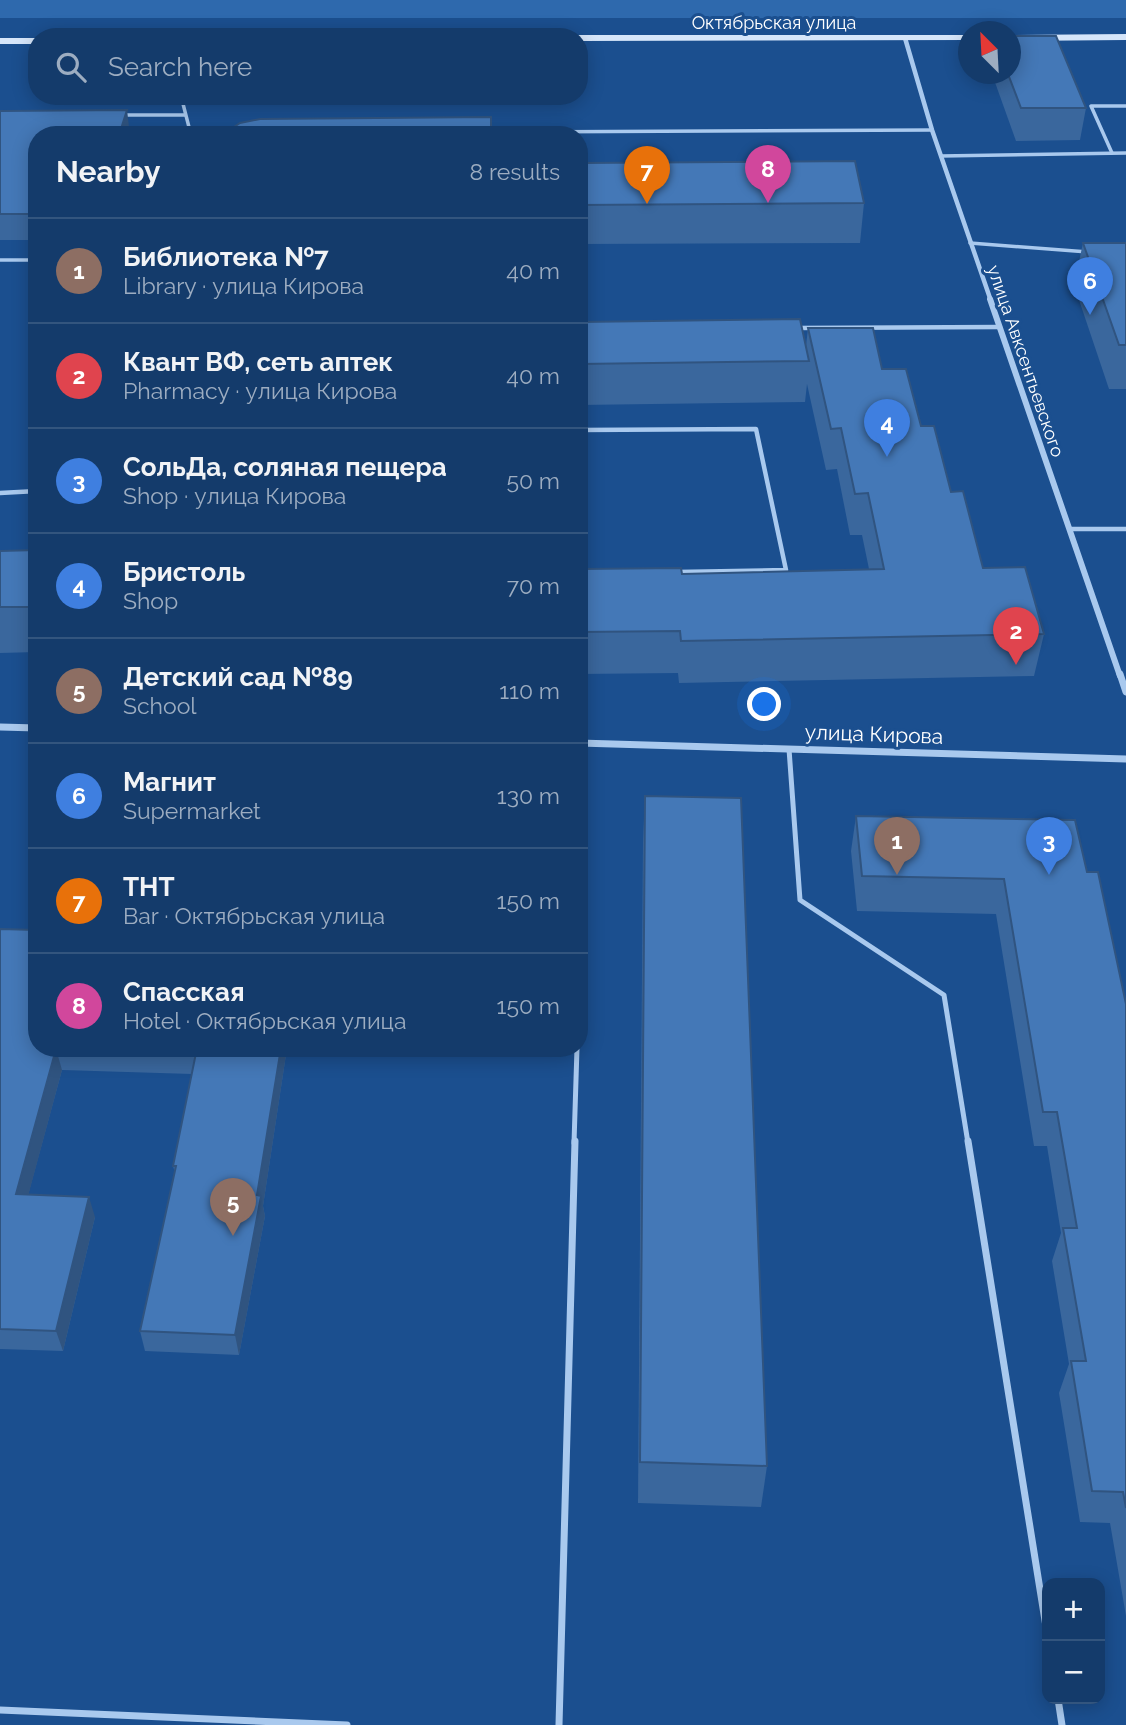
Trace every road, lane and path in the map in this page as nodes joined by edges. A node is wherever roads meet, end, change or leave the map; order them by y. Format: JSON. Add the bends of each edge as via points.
{"nodes":[{"id":1,"x":1126,"y":37,"type":"edge"},
{"id":2,"x":588,"y":38,"type":"edge"},
{"id":3,"x":905,"y":38,"type":"junction"},
{"id":4,"x":958,"y":38,"type":"edge"},
{"id":5,"x":1021,"y":38,"type":"edge"},
{"id":6,"x":0,"y":41,"type":"edge"},
{"id":7,"x":28,"y":41,"type":"edge"},
{"id":8,"x":183,"y":105,"type":"edge"},
{"id":9,"x":1126,"y":106,"type":"edge"},
{"id":10,"x":185,"y":114,"type":"junction"},
{"id":11,"x":119,"y":115,"type":"edge"},
{"id":12,"x":189,"y":126,"type":"edge"},
{"id":13,"x":932,"y":130,"type":"junction"},
{"id":14,"x":588,"y":132,"type":"edge"},
{"id":15,"x":1112,"y":153,"type":"junction"},
{"id":16,"x":1126,"y":153,"type":"edge"},
{"id":17,"x":941,"y":156,"type":"junction"},
{"id":18,"x":970,"y":243,"type":"junction"},
{"id":19,"x":1101,"y":253,"type":"edge"},
{"id":20,"x":0,"y":260,"type":"edge"},
{"id":21,"x":28,"y":260,"type":"edge"},
{"id":22,"x":1000,"y":327,"type":"junction"},
{"id":23,"x":785,"y":328,"type":"edge"},
{"id":24,"x":588,"y":430,"type":"edge"},
{"id":25,"x":28,"y":491,"type":"edge"},
{"id":26,"x":0,"y":493,"type":"edge"},
{"id":27,"x":1070,"y":529,"type":"junction"},
{"id":28,"x":1126,"y":529,"type":"edge"},
{"id":29,"x":676,"y":572,"type":"edge"},
{"id":30,"x":1126,"y":692,"type":"edge"},
{"id":31,"x":0,"y":727,"type":"edge"},
{"id":32,"x":28,"y":728,"type":"edge"},
{"id":33,"x":588,"y":743,"type":"edge"},
{"id":34,"x":789,"y":749,"type":"junction"},
{"id":35,"x":1126,"y":759,"type":"edge"},
{"id":36,"x":577,"y":1057,"type":"edge"},
{"id":37,"x":1042,"y":1602,"type":"edge"},
{"id":38,"x":1059,"y":1704,"type":"edge"},
{"id":39,"x":0,"y":1710,"type":"edge"},
{"id":40,"x":347,"y":1725,"type":"edge"},
{"id":41,"x":559,"y":1725,"type":"edge"},
{"id":42,"x":1062,"y":1725,"type":"edge"}],
"edges":[{"from":1,"to":5,"type":"main road"},
{"from":2,"to":3,"type":"main road","name":"Октябрьская улица"},
{"from":3,"to":4,"type":"main road","name":"Октябрьская улица"},
{"from":3,"to":13,"type":"street","name":"улица Авксентьевского"},
{"from":6,"to":7,"type":"main road"},
{"from":8,"to":10,"type":"lane"},
{"from":9,"to":15,"type":"lane","via":[[1091,106]]},
{"from":10,"to":11,"type":"lane"},
{"from":10,"to":12,"type":"lane"},
{"from":13,"to":14,"type":"lane"},
{"from":13,"to":17,"type":"street","name":"улица Авксентьевского"},
{"from":15,"to":16,"type":"lane"},
{"from":15,"to":17,"type":"lane"},
{"from":17,"to":18,"type":"street","name":"улица Авксентьевского"},
{"from":18,"to":19,"type":"lane"},
{"from":18,"to":22,"type":"street","name":"улица Авксентьевского"},
{"from":20,"to":21,"type":"lane"},
{"from":22,"to":23,"type":"lane"},
{"from":22,"to":27,"type":"street","name":"улица Авксентьевского"},
{"from":24,"to":29,"type":"lane","via":[[756,429],[786,570]]},
{"from":25,"to":26,"type":"lane"},
{"from":27,"to":28,"type":"lane"},
{"from":27,"to":30,"type":"street","name":"улица Авксентьевского"},
{"from":31,"to":32,"type":"street"},
{"from":33,"to":34,"type":"street","name":"улица Кирова"},
{"from":34,"to":35,"type":"street","name":"улица Кирова"},
{"from":34,"to":37,"type":"lane","via":[[800,900],[944,995]]},
{"from":36,"to":41,"type":"lane"},
{"from":38,"to":42,"type":"lane"},
{"from":39,"to":40,"type":"lane"}]}
